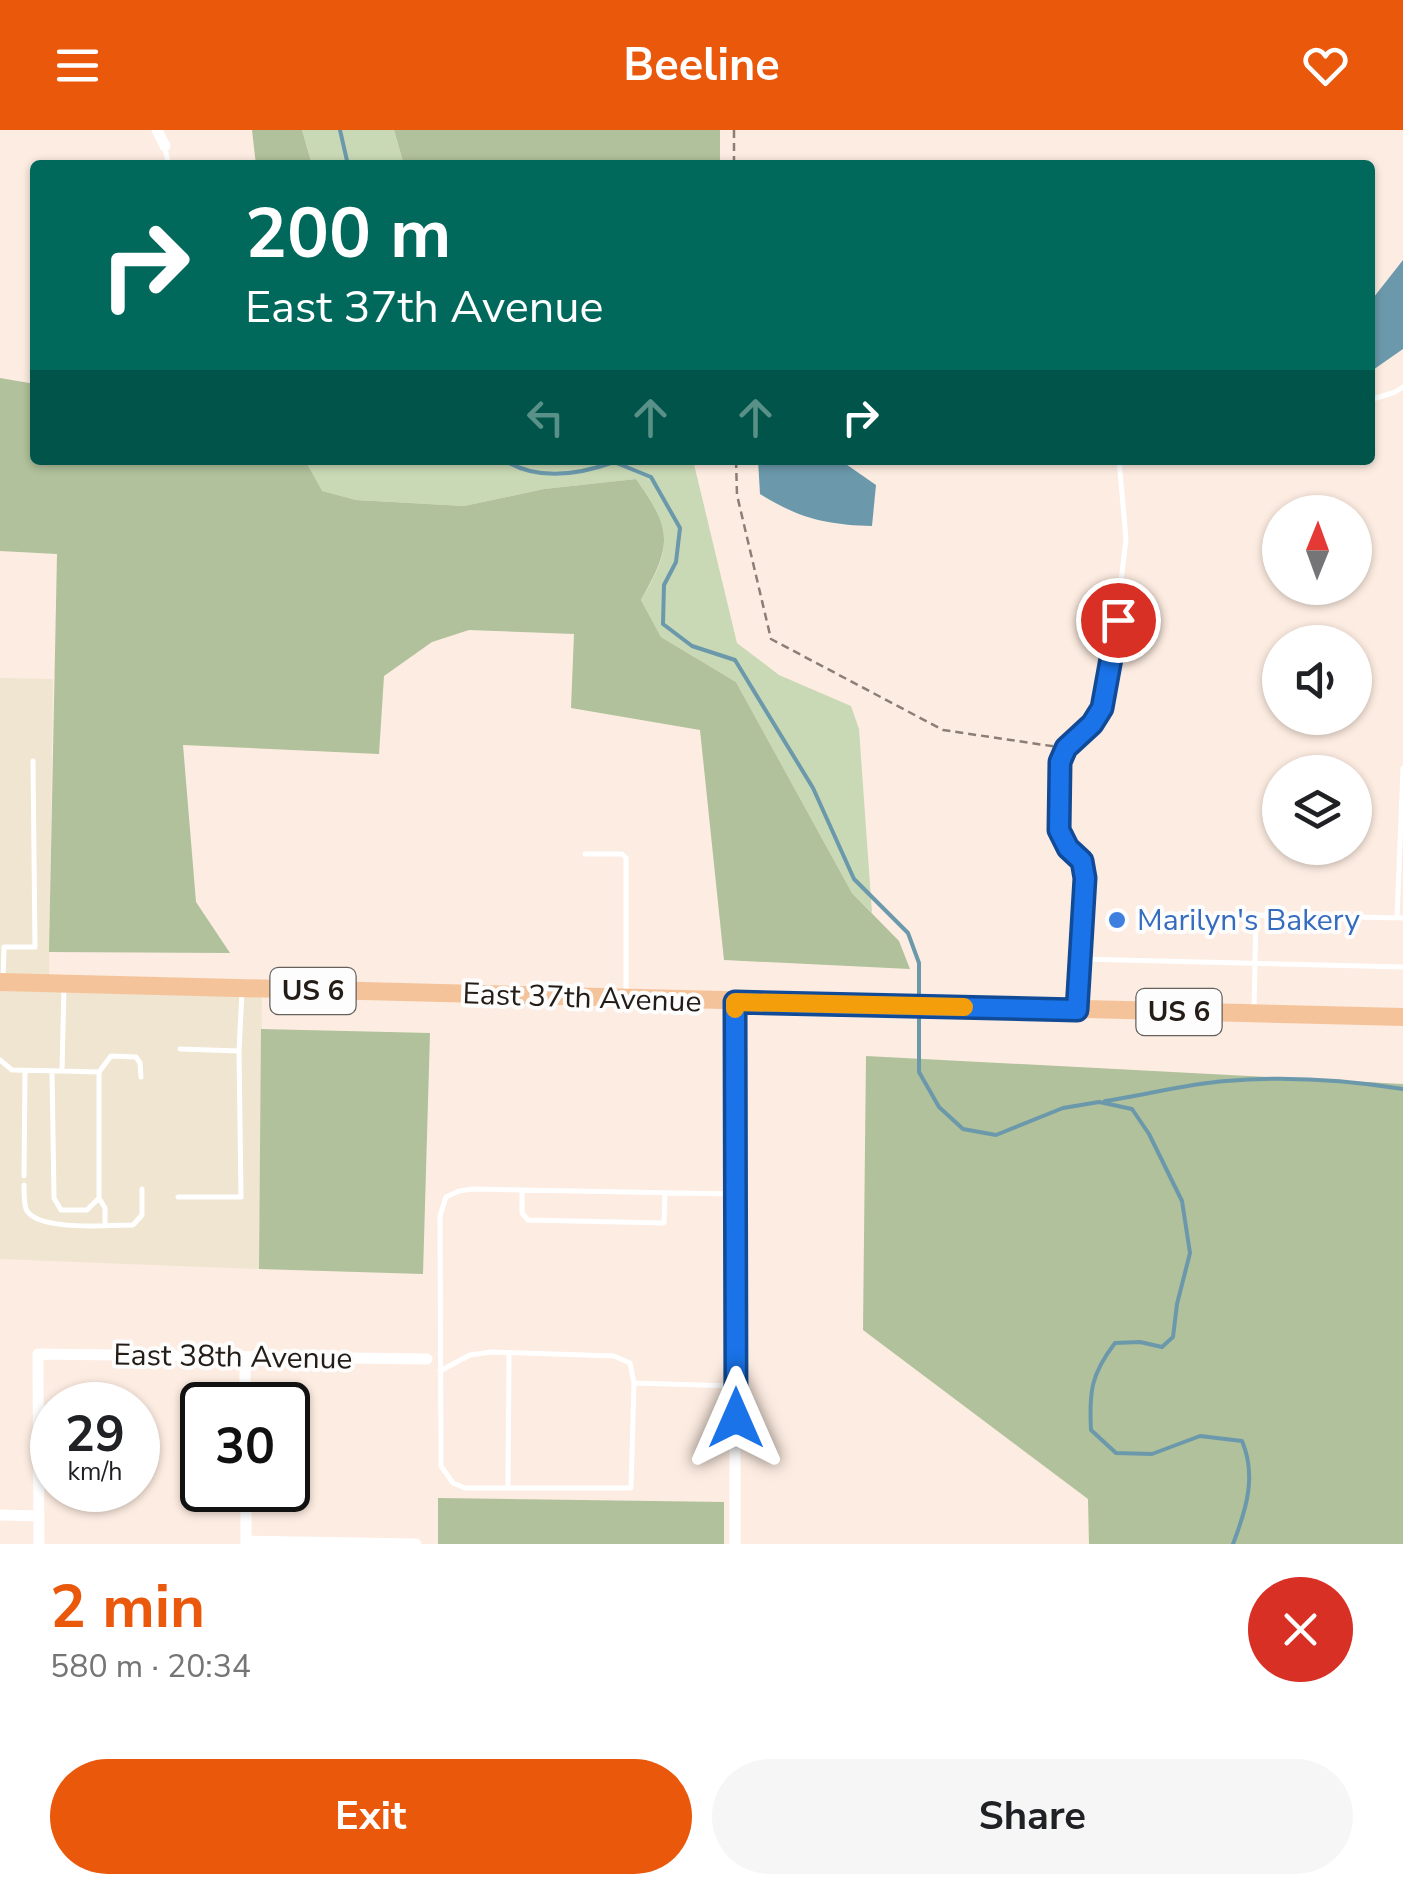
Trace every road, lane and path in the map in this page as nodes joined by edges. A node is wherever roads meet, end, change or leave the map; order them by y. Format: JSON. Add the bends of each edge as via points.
{"nodes":[{"id":1,"x":157,"y":130,"type":"edge"},
{"id":2,"x":734,"y":130,"type":"edge"},
{"id":3,"x":165,"y":146,"type":"joint"},
{"id":4,"x":168,"y":160,"type":"edge"},
{"id":5,"x":734,"y":160,"type":"edge"},
{"id":6,"x":1403,"y":387,"type":"edge"},
{"id":7,"x":1375,"y":398,"type":"edge"},
{"id":8,"x":736,"y":465,"type":"edge"},
{"id":9,"x":1119,"y":465,"type":"edge"},
{"id":10,"x":1066,"y":748,"type":"junction"},
{"id":11,"x":33,"y":761,"type":"dead end"},
{"id":12,"x":1403,"y":768,"type":"edge"},
{"id":13,"x":584,"y":854,"type":"dead end"},
{"id":14,"x":1400,"y":897,"type":"edge"},
{"id":15,"x":1400,"y":918,"type":"edge"},
{"id":16,"x":1080,"y":959,"type":"junction"},
{"id":17,"x":1255,"y":966,"type":"junction"},
{"id":18,"x":1403,"y":968,"type":"edge"},
{"id":19,"x":1,"y":982,"type":"edge"},
{"id":20,"x":64,"y":984,"type":"junction"},
{"id":21,"x":242,"y":989,"type":"junction"},
{"id":22,"x":626,"y":999,"type":"junction"},
{"id":23,"x":735,"y":1002,"type":"junction"},
{"id":24,"x":1077,"y":1010,"type":"junction"},
{"id":25,"x":1254,"y":1014,"type":"junction"},
{"id":26,"x":1403,"y":1017,"type":"edge"},
{"id":27,"x":180,"y":1049,"type":"dead end"},
{"id":28,"x":239,"y":1052,"type":"junction"},
{"id":29,"x":0,"y":1060,"type":"edge"},
{"id":30,"x":24,"y":1071,"type":"junction"},
{"id":31,"x":52,"y":1071,"type":"junction"},
{"id":32,"x":62,"y":1071,"type":"junction"},
{"id":33,"x":99,"y":1072,"type":"junction"},
{"id":34,"x":141,"y":1077,"type":"dead end"},
{"id":35,"x":24,"y":1176,"type":"dead end"},
{"id":36,"x":24,"y":1186,"type":"dead end"},
{"id":37,"x":142,"y":1189,"type":"dead end"},
{"id":38,"x":522,"y":1191,"type":"junction"},
{"id":39,"x":664,"y":1193,"type":"junction"},
{"id":40,"x":736,"y":1194,"type":"junction"},
{"id":41,"x":178,"y":1197,"type":"dead end"},
{"id":42,"x":99,"y":1198,"type":"junction"},
{"id":43,"x":106,"y":1225,"type":"junction"},
{"id":44,"x":510,"y":1353,"type":"junction"},
{"id":45,"x":245,"y":1358,"type":"junction"},
{"id":46,"x":428,"y":1358,"type":"dead end"},
{"id":47,"x":440,"y":1372,"type":"junction"},
{"id":48,"x":245,"y":1382,"type":"edge"},
{"id":49,"x":634,"y":1384,"type":"junction"},
{"id":50,"x":736,"y":1386,"type":"junction"},
{"id":51,"x":508,"y":1488,"type":"junction"},
{"id":52,"x":246,"y":1512,"type":"edge"},
{"id":53,"x":0,"y":1515,"type":"edge"},
{"id":54,"x":40,"y":1516,"type":"junction"},
{"id":55,"x":246,"y":1542,"type":"edge"},
{"id":56,"x":39,"y":1544,"type":"edge"},
{"id":57,"x":416,"y":1544,"type":"edge"},
{"id":58,"x":735,"y":1544,"type":"edge"}],
"edges":[{"from":1,"to":3,"type":"street"},
{"from":2,"to":5,"type":"path"},
{"from":3,"to":4,"type":"lane"},
{"from":6,"to":7,"type":"lane"},
{"from":8,"to":10,"type":"path","via":[[771,639],[943,730]]},
{"from":9,"to":10,"type":"lane","via":[[1126,539],[1110,674],[1102,708]]},
{"from":10,"to":16,"type":"lane","via":[[1059,830],[1082,861],[1085,878]]},
{"from":11,"to":19,"type":"lane","via":[[35,948],[4,947]]},
{"from":12,"to":14,"type":"lane"},
{"from":13,"to":22,"type":"lane","via":[[626,858]]},
{"from":14,"to":15,"type":"lane"},
{"from":15,"to":17,"type":"lane","via":[[1256,915]]},
{"from":16,"to":17,"type":"lane"},
{"from":16,"to":24,"type":"lane"},
{"from":17,"to":18,"type":"lane"},
{"from":17,"to":25,"type":"lane"},
{"from":19,"to":20,"type":"main road","name":"East 37th Avenue","number":"US 6"},
{"from":20,"to":21,"type":"main road","name":"East 37th Avenue","number":"US 6"},
{"from":20,"to":32,"type":"lane"},
{"from":21,"to":22,"type":"main road","name":"East 37th Avenue","number":"US 6"},
{"from":21,"to":28,"type":"lane"},
{"from":22,"to":23,"type":"main road","name":"East 37th Avenue","number":"US 6"},
{"from":23,"to":24,"type":"main road","name":"East 37th Avenue","number":"US 6"},
{"from":23,"to":40,"type":"street"},
{"from":24,"to":25,"type":"main road","name":"East 37th Avenue","number":"US 6"},
{"from":25,"to":26,"type":"main road","name":"East 37th Avenue","number":"US 6"},
{"from":27,"to":28,"type":"lane"},
{"from":28,"to":41,"type":"lane","via":[[241,1197]]},
{"from":29,"to":30,"type":"lane"},
{"from":30,"to":31,"type":"lane"},
{"from":30,"to":35,"type":"lane"},
{"from":31,"to":32,"type":"lane"},
{"from":31,"to":42,"type":"lane","via":[[54,1198],[62,1210],[87,1210]]},
{"from":32,"to":33,"type":"lane"},
{"from":33,"to":34,"type":"lane","via":[[112,1056],[130,1055],[140,1062]]},
{"from":33,"to":42,"type":"lane"},
{"from":36,"to":43,"type":"lane","via":[[33,1218]]},
{"from":37,"to":43,"type":"lane","via":[[139,1221]]},
{"from":38,"to":39,"type":"lane"},
{"from":38,"to":39,"type":"lane","via":[[528,1220],[664,1223]]},
{"from":38,"to":47,"type":"lane","via":[[459,1191],[441,1206]]},
{"from":39,"to":40,"type":"lane"},
{"from":40,"to":50,"type":"street"},
{"from":42,"to":43,"type":"lane"},
{"from":44,"to":47,"type":"lane","via":[[470,1355]]},
{"from":44,"to":49,"type":"lane","via":[[614,1356],[630,1363]]},
{"from":44,"to":51,"type":"lane"},
{"from":45,"to":46,"type":"street","name":"East 38th Avenue"},
{"from":45,"to":48,"type":"street"},
{"from":45,"to":54,"type":"street","name":"East 38th Avenue","via":[[38,1354]]},
{"from":47,"to":51,"type":"lane","via":[[444,1472],[465,1488]]},
{"from":49,"to":50,"type":"lane"},
{"from":49,"to":51,"type":"lane","via":[[631,1488]]},
{"from":50,"to":58,"type":"street"},
{"from":52,"to":55,"type":"street"},
{"from":53,"to":54,"type":"street"},
{"from":54,"to":56,"type":"street"},
{"from":55,"to":57,"type":"street"}]}
